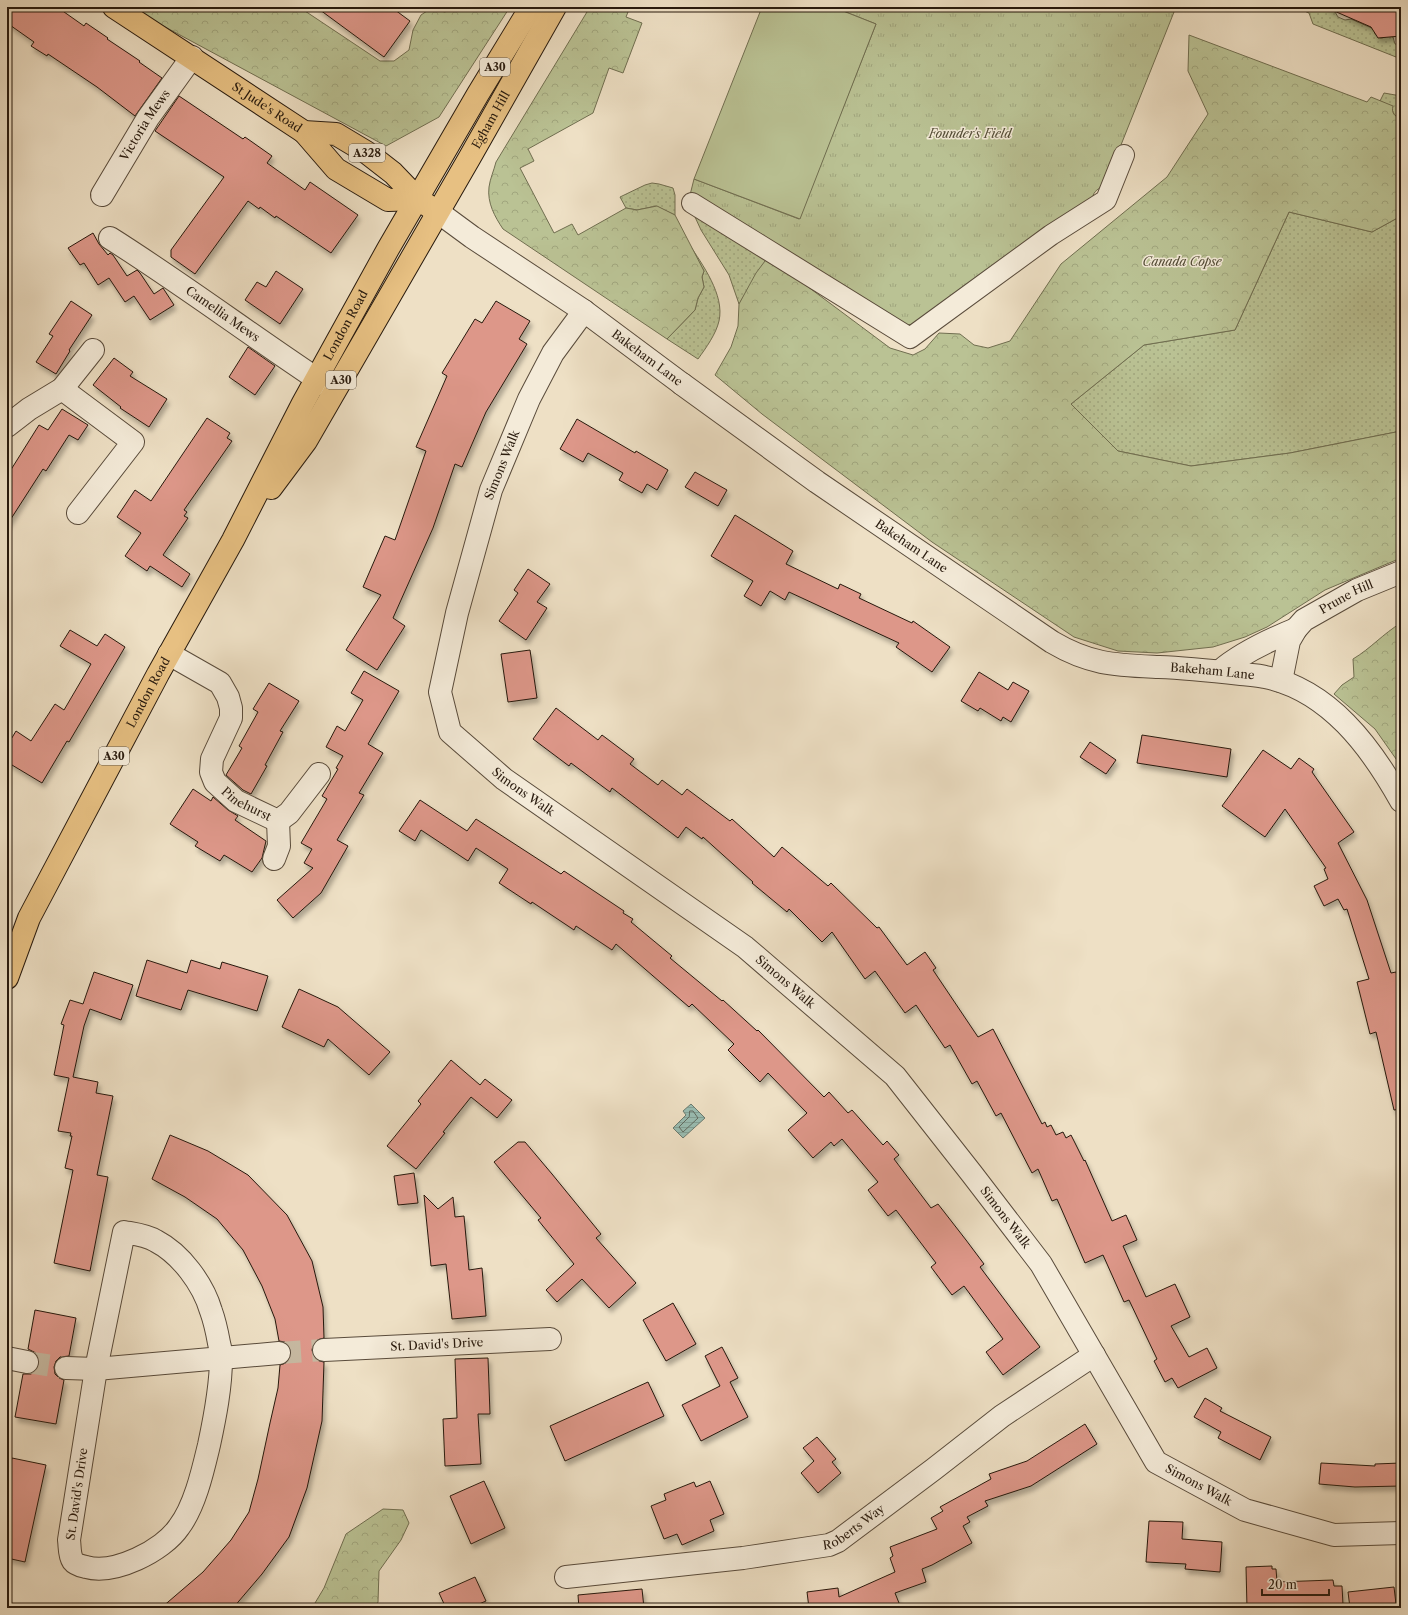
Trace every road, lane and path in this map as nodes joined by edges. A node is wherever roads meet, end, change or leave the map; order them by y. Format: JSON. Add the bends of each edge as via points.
{"nodes":[{"id":1,"x":114,"y":7,"type":"edge"},
{"id":2,"x":531,"y":7,"type":"edge"},
{"id":3,"x":555,"y":7,"type":"edge"},
{"id":4,"x":192,"y":57,"type":"junction"},
{"id":5,"x":304,"y":132,"type":"junction"},
{"id":6,"x":1124,"y":155,"type":"dead end"},
{"id":7,"x":102,"y":195,"type":"dead end"},
{"id":8,"x":418,"y":199,"type":"junction"},
{"id":9,"x":692,"y":203,"type":"dead end"},
{"id":10,"x":438,"y":212,"type":"junction"},
{"id":11,"x":110,"y":238,"type":"dead end"},
{"id":12,"x":584,"y":311,"type":"junction"},
{"id":13,"x":93,"y":350,"type":"dead end"},
{"id":14,"x":316,"y":378,"type":"junction"},
{"id":15,"x":62,"y":389,"type":"junction"},
{"id":16,"x":335,"y":390,"type":"junction"},
{"id":17,"x":7,"y":426,"type":"edge"},
{"id":18,"x":78,"y":513,"type":"dead end"},
{"id":19,"x":233,"y":540,"type":"junction"},
{"id":20,"x":1401,"y":572,"type":"edge"},
{"id":21,"x":1296,"y":629,"type":"junction"},
{"id":22,"x":169,"y":654,"type":"junction"},
{"id":23,"x":1220,"y":671,"type":"junction"},
{"id":24,"x":1281,"y":681,"type":"junction"},
{"id":25,"x":319,"y":774,"type":"dead end"},
{"id":26,"x":1401,"y":801,"type":"edge"},
{"id":27,"x":278,"y":821,"type":"junction"},
{"id":28,"x":274,"y":859,"type":"dead end"},
{"id":29,"x":7,"y":978,"type":"edge"},
{"id":30,"x":550,"y":1339,"type":"dead end"},
{"id":31,"x":324,"y":1350,"type":"tunnel mouth"},
{"id":32,"x":279,"y":1353,"type":"tunnel mouth"},
{"id":33,"x":1094,"y":1356,"type":"junction"},
{"id":34,"x":222,"y":1357,"type":"junction"},
{"id":35,"x":66,"y":1368,"type":"tunnel mouth"},
{"id":36,"x":96,"y":1369,"type":"junction"},
{"id":37,"x":1401,"y":1532,"type":"edge"},
{"id":38,"x":566,"y":1577,"type":"dead end"}],
"edges":[{"from":1,"to":4,"type":"main road","name":"St Jude's Road"},
{"from":2,"to":8,"type":"main road","name":"Egham Hill","number":"A30"},
{"from":3,"to":10,"type":"main road","name":"Egham Hill","number":"A30"},
{"from":4,"to":5,"type":"main road","name":"St Jude's Road"},
{"from":4,"to":7,"type":"street","name":"Victoria Mews","via":[[148,118]]},
{"from":5,"to":8,"type":"main road","name":"St Jude's Road","number":"A328","via":[[336,134],[366,152],[393,173]]},
{"from":5,"to":8,"type":"main road","via":[[336,169],[388,200]]},
{"from":6,"to":9,"type":"street","via":[[1106,200],[1051,234],[910,338]]},
{"from":8,"to":10,"type":"main road","name":"St Jude's Road","number":"A328"},
{"from":8,"to":14,"type":"main road","name":"London Road","number":"A30"},
{"from":10,"to":12,"type":"street","name":"Bakeham Lane"},
{"from":10,"to":16,"type":"main road","name":"London Road","number":"A30"},
{"from":11,"to":14,"type":"street","name":"Camellia Mews"},
{"from":12,"to":23,"type":"street","name":"Bakeham Lane","via":[[817,482],[1069,652],[1101,663]]},
{"from":12,"to":33,"type":"street","name":"Simons Walk","via":[[552,353],[529,399],[491,490],[457,613],[440,692],[450,732],[504,779],[745,947],[895,1076],[1041,1264]]},
{"from":13,"to":15,"type":"street"},
{"from":14,"to":16,"type":"street","name":"Camellia Mews"},
{"from":14,"to":19,"type":"main road","name":"London Road","number":"A30"},
{"from":15,"to":17,"type":"street"},
{"from":15,"to":18,"type":"street","via":[[134,442]]},
{"from":16,"to":19,"type":"main road","name":"London Road","number":"A30","via":[[306,441]]},
{"from":19,"to":22,"type":"main road","name":"London Road","number":"A30"},
{"from":20,"to":21,"type":"street","name":"Prune Hill","via":[[1357,590],[1304,620]]},
{"from":21,"to":23,"type":"street","name":"Prune Hill","via":[[1278,636],[1231,662]]},
{"from":21,"to":24,"type":"street","name":"Prune Hill","via":[[1289,642]]},
{"from":22,"to":27,"type":"street","name":"Pinehurst","via":[[220,683],[228,698],[231,718],[212,759],[211,772],[215,782],[236,802]]},
{"from":22,"to":29,"type":"main road","name":"London Road","number":"A30","via":[[29,918]]},
{"from":23,"to":24,"type":"street","name":"Bakeham Lane","via":[[1264,676]]},
{"from":24,"to":26,"type":"street","name":"Bakeham Lane","via":[[1310,695],[1340,717],[1386,775]]},
{"from":25,"to":27,"type":"street","name":"Pinehurst","via":[[289,813]]},
{"from":27,"to":28,"type":"street","name":"Pinehurst","via":[[279,846]]},
{"from":30,"to":31,"type":"street","name":"St. David's Drive"},
{"from":32,"to":34,"type":"street"},
{"from":33,"to":37,"type":"street","name":"Simons Walk","via":[[1156,1462],[1245,1510],[1334,1535]]},
{"from":33,"to":38,"type":"street","name":"Roberts Way","via":[[1002,1416],[838,1541],[829,1545],[743,1558]]},
{"from":34,"to":36,"type":"street"},
{"from":34,"to":36,"type":"street","name":"St. David's Drive","via":[[206,1296],[182,1262],[155,1240],[124,1232]]},
{"from":34,"to":36,"type":"street","name":"St. David's Drive","via":[[215,1416],[206,1459],[194,1498],[179,1528],[159,1547],[142,1557],[95,1570],[74,1562],[69,1540]]},
{"from":35,"to":36,"type":"street"}]}
